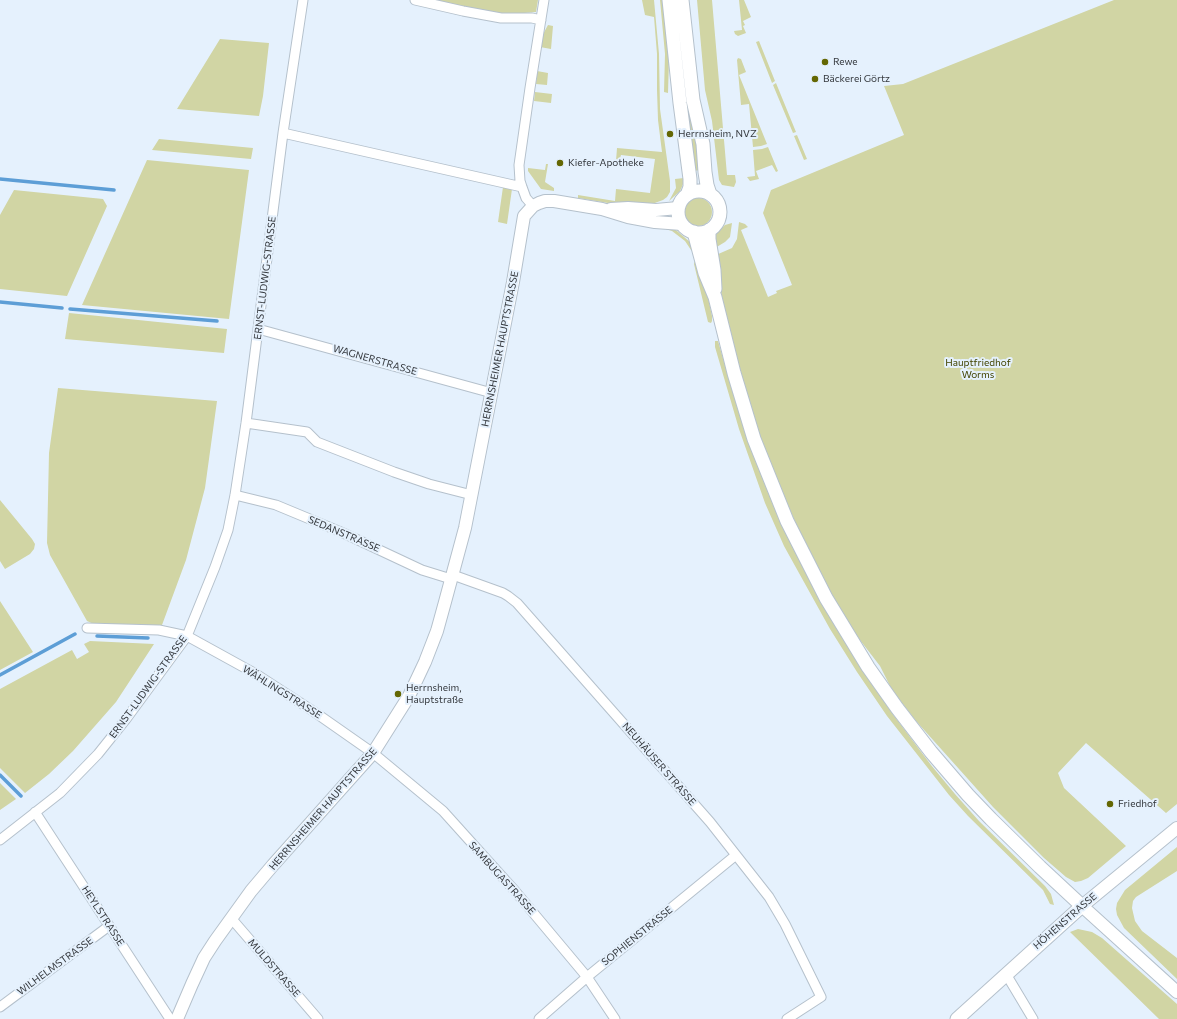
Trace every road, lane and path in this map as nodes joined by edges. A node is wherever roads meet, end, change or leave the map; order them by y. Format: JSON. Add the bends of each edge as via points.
{"nodes":[{"id":1,"x":303,"y":0,"type":"edge"},
{"id":2,"x":415,"y":0,"type":"edge"},
{"id":3,"x":544,"y":0,"type":"edge"},
{"id":4,"x":669,"y":0,"type":"edge"},
{"id":5,"x":682,"y":0,"type":"edge"},
{"id":6,"x":541,"y":20,"type":"junction"},
{"id":7,"x":283,"y":133,"type":"junction"},
{"id":8,"x":522,"y":187,"type":"junction"},
{"id":9,"x":710,"y":194,"type":"junction"},
{"id":10,"x":687,"y":195,"type":"junction"},
{"id":11,"x":533,"y":206,"type":"junction"},
{"id":12,"x":678,"y":208,"type":"junction"},
{"id":13,"x":602,"y":209,"type":"junction"},
{"id":14,"x":682,"y":224,"type":"junction"},
{"id":15,"x":709,"y":230,"type":"junction"},
{"id":16,"x":694,"y":232,"type":"junction"},
{"id":17,"x":715,"y":296,"type":"junction"},
{"id":18,"x":258,"y":329,"type":"junction"},
{"id":19,"x":492,"y":393,"type":"junction"},
{"id":20,"x":246,"y":423,"type":"junction"},
{"id":21,"x":235,"y":495,"type":"junction"},
{"id":22,"x":472,"y":495,"type":"junction"},
{"id":23,"x":452,"y":577,"type":"junction"},
{"id":24,"x":87,"y":628,"type":"dead end"},
{"id":25,"x":187,"y":636,"type":"junction"},
{"id":26,"x":373,"y":753,"type":"junction"},
{"id":27,"x":35,"y":812,"type":"junction"},
{"id":28,"x":1177,"y":828,"type":"edge"},
{"id":29,"x":0,"y":840,"type":"edge"},
{"id":30,"x":736,"y":855,"type":"junction"},
{"id":31,"x":1082,"y":906,"type":"junction"},
{"id":32,"x":231,"y":918,"type":"junction"},
{"id":33,"x":110,"y":926,"type":"junction"},
{"id":34,"x":1006,"y":974,"type":"junction"},
{"id":35,"x":587,"y":977,"type":"junction"},
{"id":36,"x":1177,"y":992,"type":"edge"},
{"id":37,"x":0,"y":1007,"type":"edge"},
{"id":38,"x":170,"y":1019,"type":"edge"},
{"id":39,"x":177,"y":1019,"type":"edge"},
{"id":40,"x":318,"y":1019,"type":"edge"},
{"id":41,"x":539,"y":1019,"type":"edge"},
{"id":42,"x":614,"y":1019,"type":"edge"},
{"id":43,"x":787,"y":1019,"type":"edge"},
{"id":44,"x":956,"y":1019,"type":"edge"},
{"id":45,"x":1033,"y":1019,"type":"edge"}],
"edges":[{"from":1,"to":7,"type":"street","name":"ERNST-LUDWIG-STRASSE"},
{"from":2,"to":6,"type":"street","via":[[501,18]]},
{"from":3,"to":6,"type":"street"},
{"from":4,"to":10,"type":"main road","via":[[690,179]]},
{"from":5,"to":9,"type":"main road","via":[[692,100],[703,144]]},
{"from":6,"to":8,"type":"street","via":[[520,157],[519,174]]},
{"from":7,"to":8,"type":"street"},
{"from":7,"to":18,"type":"street","name":"ERNST-LUDWIG-STRASSE"},
{"from":8,"to":11,"type":"street","via":[[526,198]]},
{"from":9,"to":10,"type":"main road","via":[[694,191]]},
{"from":9,"to":15,"type":"main road","via":[[717,200],[720,217],[716,225]]},
{"from":10,"to":12,"type":"main road"},
{"from":11,"to":13,"type":"street","via":[[545,201],[554,201]]},
{"from":11,"to":19,"type":"street","name":"HERRNSHEIMER HAUPTSTRASSE","via":[[524,216]]},
{"from":12,"to":13,"type":"street"},
{"from":12,"to":14,"type":"main road"},
{"from":13,"to":14,"type":"street","via":[[628,217]]},
{"from":14,"to":16,"type":"main road"},
{"from":15,"to":16,"type":"main road"},
{"from":15,"to":17,"type":"main road"},
{"from":16,"to":17,"type":"main road","via":[[704,273]]},
{"from":17,"to":31,"type":"main road","via":[[754,439],[787,521],[840,622],[897,708],[949,772],[999,828]]},
{"from":18,"to":19,"type":"street","name":"WAGNERSTRASSE"},
{"from":18,"to":20,"type":"street","name":"ERNST-LUDWIG-STRASSE"},
{"from":19,"to":22,"type":"street","name":"HERRNSHEIMER HAUPTSTRASSE"},
{"from":20,"to":21,"type":"street","name":"ERNST-LUDWIG-STRASSE"},
{"from":20,"to":22,"type":"street","via":[[307,432],[317,442],[394,472]]},
{"from":21,"to":23,"type":"street","name":"SEDANSTRASSE","via":[[276,505],[422,570]]},
{"from":21,"to":25,"type":"street","name":"ERNST-LUDWIG-STRASSE","via":[[228,530]]},
{"from":22,"to":23,"type":"street","name":"HERRNSHEIMER HAUPTSTRASSE"},
{"from":23,"to":26,"type":"street","name":"HERRNSHEIMER HAUPTSTRASSE","via":[[437,631],[425,662],[409,696]]},
{"from":23,"to":30,"type":"street","name":"NEUHÄUSER STRASSE","via":[[503,593],[517,603]]},
{"from":24,"to":25,"type":"street","name":"WÄHLINGSTRASSE","via":[[159,630]]},
{"from":25,"to":26,"type":"street","name":"WÄHLINGSTRASSE","via":[[262,678]]},
{"from":25,"to":27,"type":"street","name":"ERNST-LUDWIG-STRASSE","via":[[98,754],[60,793]]},
{"from":26,"to":32,"type":"street","name":"HERRNSHEIMER HAUPTSTRASSE","via":[[273,865]]},
{"from":26,"to":35,"type":"street","name":"SAMBUGASTRASSE","via":[[443,811]]},
{"from":27,"to":29,"type":"street","name":"ERNST-LUDWIG-STRASSE"},
{"from":27,"to":33,"type":"street","name":"HEYLSTRASSE"},
{"from":28,"to":31,"type":"street","name":"HÖHENSTRASSE"},
{"from":30,"to":35,"type":"street","name":"SOPHIENSTRASSE"},
{"from":30,"to":43,"type":"street","name":"NEUHÄUSER STRASSE","via":[[777,910],[821,997]]},
{"from":31,"to":34,"type":"main road","name":"HÖHENSTRASSE"},
{"from":31,"to":36,"type":"street"},
{"from":32,"to":39,"type":"street","name":"HERRNSHEIMER HAUPTSTRASSE","via":[[204,958]]},
{"from":32,"to":40,"type":"street","name":"MULDSTRASSE"},
{"from":33,"to":37,"type":"street","name":"WILHELMSTRASSE"},
{"from":33,"to":38,"type":"street","name":"HEYLSTRASSE"},
{"from":34,"to":44,"type":"main road","name":"HÖHENSTRASSE"},
{"from":34,"to":45,"type":"street"},
{"from":35,"to":41,"type":"street","name":"SOPHIENSTRASSE"},
{"from":35,"to":42,"type":"street","name":"SAMBUGASTRASSE"}]}
